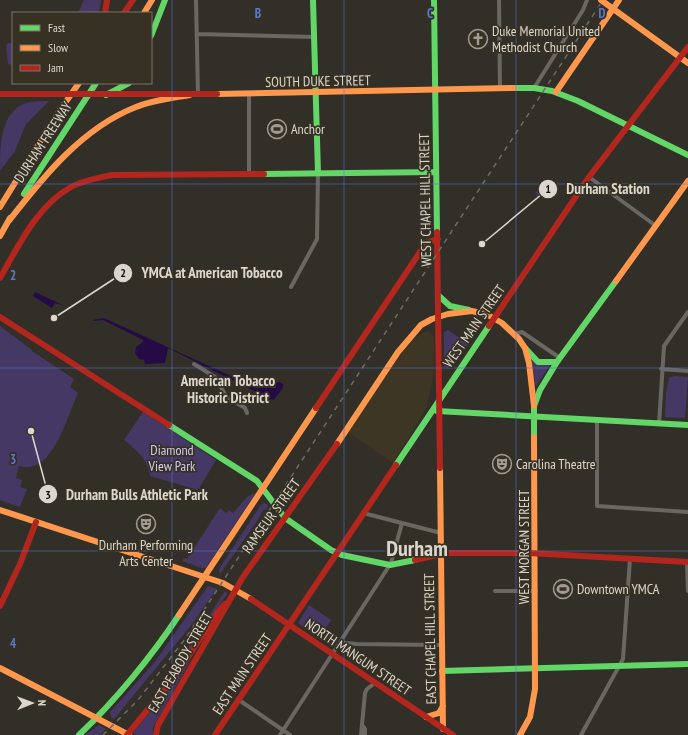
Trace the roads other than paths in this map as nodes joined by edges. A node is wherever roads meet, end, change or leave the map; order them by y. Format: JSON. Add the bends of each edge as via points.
{"nodes":[{"id":1,"x":107,"y":0,"type":"edge"},
{"id":2,"x":133,"y":0,"type":"edge"},
{"id":3,"x":152,"y":0,"type":"edge"},
{"id":4,"x":165,"y":0,"type":"edge"},
{"id":5,"x":196,"y":0,"type":"edge"},
{"id":6,"x":314,"y":0,"type":"edge"},
{"id":7,"x":434,"y":0,"type":"edge"},
{"id":8,"x":499,"y":0,"type":"edge"},
{"id":9,"x":588,"y":0,"type":"edge"},
{"id":10,"x":601,"y":0,"type":"edge"},
{"id":11,"x":619,"y":0,"type":"edge"},
{"id":12,"x":613,"y":9,"type":"junction"},
{"id":13,"x":105,"y":12,"type":"edge"},
{"id":14,"x":125,"y":12,"type":"edge"},
{"id":15,"x":145,"y":12,"type":"edge"},
{"id":16,"x":152,"y":33,"type":"edge"},
{"id":17,"x":197,"y":34,"type":"junction"},
{"id":18,"x":315,"y":37,"type":"junction"},
{"id":19,"x":688,"y":47,"type":"edge"},
{"id":20,"x":680,"y":57,"type":"junction"},
{"id":21,"x":688,"y":63,"type":"edge"},
{"id":22,"x":74,"y":84,"type":"edge"},
{"id":23,"x":78,"y":84,"type":"edge"},
{"id":24,"x":95,"y":84,"type":"edge"},
{"id":25,"x":127,"y":84,"type":"edge"},
{"id":26,"x":534,"y":88,"type":"junction"},
{"id":27,"x":500,"y":89,"type":"junction"},
{"id":28,"x":436,"y":90,"type":"junction"},
{"id":29,"x":556,"y":92,"type":"junction"},
{"id":30,"x":316,"y":93,"type":"junction"},
{"id":31,"x":0,"y":94,"type":"edge"},
{"id":32,"x":106,"y":95,"type":"junction"},
{"id":33,"x":190,"y":95,"type":"junction"},
{"id":34,"x":198,"y":95,"type":"junction"},
{"id":35,"x":248,"y":95,"type":"junction"},
{"id":36,"x":60,"y":110,"type":"junction"},
{"id":37,"x":628,"y":126,"type":"junction"},
{"id":38,"x":688,"y":155,"type":"edge"},
{"id":39,"x":436,"y":172,"type":"junction"},
{"id":40,"x":318,"y":173,"type":"junction"},
{"id":41,"x":249,"y":174,"type":"junction"},
{"id":42,"x":589,"y":177,"type":"junction"},
{"id":43,"x":688,"y":181,"type":"edge"},
{"id":44,"x":0,"y":207,"type":"edge"},
{"id":45,"x":8,"y":222,"type":"junction"},
{"id":46,"x":656,"y":226,"type":"junction"},
{"id":47,"x":0,"y":236,"type":"edge"},
{"id":48,"x":438,"y":239,"type":"junction"},
{"id":49,"x":0,"y":278,"type":"edge"},
{"id":50,"x":291,"y":287,"type":"dead end"},
{"id":51,"x":439,"y":296,"type":"junction"},
{"id":52,"x":472,"y":311,"type":"junction"},
{"id":53,"x":688,"y":312,"type":"edge"},
{"id":54,"x":0,"y":316,"type":"edge"},
{"id":55,"x":438,"y":317,"type":"junction"},
{"id":56,"x":495,"y":318,"type":"junction"},
{"id":57,"x":514,"y":334,"type":"junction"},
{"id":58,"x":525,"y":348,"type":"junction"},
{"id":59,"x":559,"y":360,"type":"junction"},
{"id":60,"x":194,"y":364,"type":"dead end"},
{"id":61,"x":661,"y":369,"type":"junction"},
{"id":62,"x":688,"y":371,"type":"edge"},
{"id":63,"x":439,"y":399,"type":"junction"},
{"id":64,"x":534,"y":406,"type":"junction"},
{"id":65,"x":431,"y":411,"type":"junction"},
{"id":66,"x":440,"y":411,"type":"junction"},
{"id":67,"x":247,"y":413,"type":"dead end"},
{"id":68,"x":534,"y":415,"type":"junction"},
{"id":69,"x":597,"y":421,"type":"junction"},
{"id":70,"x":659,"y":424,"type":"junction"},
{"id":71,"x":688,"y":425,"type":"edge"},
{"id":72,"x":264,"y":488,"type":"junction"},
{"id":73,"x":0,"y":510,"type":"edge"},
{"id":74,"x":688,"y":512,"type":"edge"},
{"id":75,"x":363,"y":513,"type":"junction"},
{"id":76,"x":285,"y":518,"type":"junction"},
{"id":77,"x":36,"y":522,"type":"junction"},
{"id":78,"x":402,"y":523,"type":"junction"},
{"id":79,"x":441,"y":533,"type":"junction"},
{"id":80,"x":336,"y":553,"type":"junction"},
{"id":81,"x":441,"y":554,"type":"junction"},
{"id":82,"x":536,"y":554,"type":"junction"},
{"id":83,"x":630,"y":559,"type":"junction"},
{"id":84,"x":688,"y":562,"type":"edge"},
{"id":85,"x":390,"y":565,"type":"junction"},
{"id":86,"x":206,"y":577,"type":"junction"},
{"id":87,"x":235,"y":590,"type":"junction"},
{"id":88,"x":495,"y":591,"type":"dead end"},
{"id":89,"x":536,"y":591,"type":"junction"},
{"id":90,"x":688,"y":591,"type":"edge"},
{"id":91,"x":227,"y":602,"type":"junction"},
{"id":92,"x":0,"y":606,"type":"edge"},
{"id":93,"x":289,"y":626,"type":"junction"},
{"id":94,"x":341,"y":640,"type":"junction"},
{"id":95,"x":442,"y":645,"type":"junction"},
{"id":96,"x":332,"y":655,"type":"junction"},
{"id":97,"x":688,"y":664,"type":"edge"},
{"id":98,"x":620,"y":666,"type":"junction"},
{"id":99,"x":0,"y":668,"type":"edge"},
{"id":100,"x":536,"y":669,"type":"junction"},
{"id":101,"x":442,"y":671,"type":"junction"},
{"id":102,"x":375,"y":684,"type":"junction"},
{"id":103,"x":239,"y":700,"type":"junction"},
{"id":104,"x":443,"y":706,"type":"junction"},
{"id":105,"x":426,"y":717,"type":"junction"},
{"id":106,"x":97,"y":718,"type":"junction"},
{"id":107,"x":363,"y":726,"type":"junction"},
{"id":108,"x":283,"y":730,"type":"junction"},
{"id":109,"x":443,"y":732,"type":"edge"},
{"id":110,"x":79,"y":735,"type":"edge"},
{"id":111,"x":128,"y":735,"type":"edge"},
{"id":112,"x":156,"y":735,"type":"edge"},
{"id":113,"x":215,"y":735,"type":"edge"},
{"id":114,"x":280,"y":735,"type":"edge"},
{"id":115,"x":290,"y":735,"type":"edge"},
{"id":116,"x":361,"y":735,"type":"edge"},
{"id":117,"x":365,"y":735,"type":"edge"},
{"id":118,"x":453,"y":735,"type":"edge"},
{"id":119,"x":520,"y":735,"type":"edge"},
{"id":120,"x":581,"y":735,"type":"edge"}],
"edges":[{"from":1,"to":13,"type":"main road"},
{"from":2,"to":14,"type":"main road"},
{"from":3,"to":15,"type":"main road"},
{"from":4,"to":16,"type":"main road"},
{"from":5,"to":17,"type":"street"},
{"from":6,"to":18,"type":"main road"},
{"from":7,"to":28,"type":"main road","name":"WEST CHAPEL HILL STREET"},
{"from":8,"to":27,"type":"street"},
{"from":9,"to":26,"type":"street"},
{"from":10,"to":12,"type":"main road"},
{"from":11,"to":12,"type":"main road"},
{"from":12,"to":20,"type":"main road"},
{"from":12,"to":29,"type":"main road"},
{"from":17,"to":18,"type":"street"},
{"from":17,"to":34,"type":"street"},
{"from":18,"to":30,"type":"main road"},
{"from":19,"to":20,"type":"main road","name":"WEST MAIN STREET"},
{"from":20,"to":21,"type":"main road"},
{"from":20,"to":37,"type":"main road","name":"WEST MAIN STREET"},
{"from":22,"to":36,"type":"main road"},
{"from":23,"to":36,"type":"main road","name":"DURHAM FREEWAY"},
{"from":24,"to":45,"type":"main road","name":"DURHAM FREEWAY"},
{"from":25,"to":32,"type":"main road"},
{"from":26,"to":27,"type":"main road","name":"SOUTH DUKE STREET"},
{"from":26,"to":29,"type":"main road","name":"SOUTH DUKE STREET"},
{"from":27,"to":28,"type":"main road","name":"SOUTH DUKE STREET"},
{"from":28,"to":30,"type":"main road","name":"SOUTH DUKE STREET"},
{"from":28,"to":39,"type":"main road","name":"WEST CHAPEL HILL STREET"},
{"from":29,"to":37,"type":"main road","name":"SOUTH DUKE STREET"},
{"from":30,"to":35,"type":"main road","name":"SOUTH DUKE STREET"},
{"from":30,"to":40,"type":"main road"},
{"from":31,"to":32,"type":"main road","name":"SOUTH DUKE STREET"},
{"from":32,"to":33,"type":"main road","name":"SOUTH DUKE STREET"},
{"from":33,"to":34,"type":"main road","name":"SOUTH DUKE STREET"},
{"from":33,"to":45,"type":"main road","via":[[136,108],[98,128],[59,161]]},
{"from":34,"to":35,"type":"main road","name":"SOUTH DUKE STREET"},
{"from":35,"to":41,"type":"street"},
{"from":36,"to":44,"type":"main road","name":"DURHAM FREEWAY"},
{"from":37,"to":38,"type":"main road","name":"SOUTH DUKE STREET"},
{"from":37,"to":42,"type":"main road","name":"WEST MAIN STREET"},
{"from":39,"to":40,"type":"main road"},
{"from":39,"to":48,"type":"main road","name":"WEST CHAPEL HILL STREET"},
{"from":40,"to":41,"type":"main road"},
{"from":40,"to":50,"type":"street","via":[[317,239]]},
{"from":41,"to":49,"type":"main road","via":[[112,174],[74,185],[53,199],[39,214]]},
{"from":42,"to":46,"type":"street"},
{"from":42,"to":56,"type":"main road","name":"WEST MAIN STREET"},
{"from":43,"to":46,"type":"main road","name":"WEST MORGAN STREET"},
{"from":45,"to":47,"type":"main road","name":"DURHAM FREEWAY"},
{"from":46,"to":59,"type":"main road","name":"WEST MORGAN STREET"},
{"from":48,"to":51,"type":"main road","name":"WEST CHAPEL HILL STREET"},
{"from":48,"to":72,"type":"main road","via":[[428,242],[422,249]]},
{"from":51,"to":52,"type":"main road","via":[[450,306]]},
{"from":51,"to":55,"type":"main road","name":"WEST CHAPEL HILL STREET"},
{"from":52,"to":55,"type":"main road","name":"RAMSEUR STREET"},
{"from":52,"to":56,"type":"main road"},
{"from":53,"to":61,"type":"street","via":[[664,346]]},
{"from":54,"to":72,"type":"main road","via":[[257,481]]},
{"from":55,"to":63,"type":"main road","name":"WEST CHAPEL HILL STREET"},
{"from":55,"to":76,"type":"main road","name":"RAMSEUR STREET","via":[[421,325],[407,340],[330,456]]},
{"from":56,"to":57,"type":"main road"},
{"from":56,"to":63,"type":"main road","name":"WEST MAIN STREET"},
{"from":57,"to":58,"type":"main road"},
{"from":57,"to":59,"type":"street","via":[[522,332]]},
{"from":58,"to":59,"type":"main road","via":[[538,362]]},
{"from":58,"to":64,"type":"main road"},
{"from":59,"to":64,"type":"main road","name":"WEST MORGAN STREET","via":[[540,390]]},
{"from":60,"to":67,"type":"street","via":[[215,377],[226,396],[245,408]]},
{"from":61,"to":62,"type":"street"},
{"from":61,"to":70,"type":"street"},
{"from":63,"to":65,"type":"main road","name":"WEST MAIN STREET"},
{"from":63,"to":66,"type":"main road","name":"EAST CHAPEL HILL STREET"},
{"from":64,"to":68,"type":"main road","name":"WEST MORGAN STREET"},
{"from":65,"to":66,"type":"main road"},
{"from":65,"to":75,"type":"main road","name":"WEST MAIN STREET"},
{"from":66,"to":68,"type":"main road"},
{"from":66,"to":79,"type":"main road","name":"EAST CHAPEL HILL STREET"},
{"from":68,"to":69,"type":"main road"},
{"from":68,"to":82,"type":"main road","name":"WEST MORGAN STREET"},
{"from":69,"to":70,"type":"main road"},
{"from":69,"to":74,"type":"street","via":[[597,506]]},
{"from":70,"to":71,"type":"main road"},
{"from":72,"to":76,"type":"main road"},
{"from":72,"to":86,"type":"main road"},
{"from":73,"to":77,"type":"main road","name":"NORTH MANGUM STREET"},
{"from":75,"to":78,"type":"street"},
{"from":75,"to":80,"type":"main road","name":"WEST MAIN STREET"},
{"from":76,"to":80,"type":"main road"},
{"from":76,"to":87,"type":"main road","name":"RAMSEUR STREET"},
{"from":77,"to":86,"type":"main road","name":"NORTH MANGUM STREET"},
{"from":77,"to":92,"type":"main road"},
{"from":78,"to":79,"type":"street"},
{"from":78,"to":85,"type":"street"},
{"from":79,"to":81,"type":"main road","name":"EAST CHAPEL HILL STREET"},
{"from":80,"to":85,"type":"main road"},
{"from":80,"to":93,"type":"main road","name":"WEST MAIN STREET"},
{"from":81,"to":82,"type":"main road"},
{"from":81,"to":85,"type":"main road"},
{"from":81,"to":95,"type":"main road","name":"EAST CHAPEL HILL STREET"},
{"from":82,"to":83,"type":"main road"},
{"from":82,"to":89,"type":"main road","name":"WEST MORGAN STREET"},
{"from":83,"to":84,"type":"main road"},
{"from":83,"to":98,"type":"street","via":[[624,656]]},
{"from":84,"to":90,"type":"street"},
{"from":85,"to":94,"type":"street"},
{"from":86,"to":87,"type":"main road","name":"NORTH MANGUM STREET"},
{"from":86,"to":106,"type":"main road","via":[[161,642]]},
{"from":87,"to":91,"type":"main road","name":"RAMSEUR STREET"},
{"from":87,"to":93,"type":"main road","name":"NORTH MANGUM STREET"},
{"from":88,"to":89,"type":"street"},
{"from":89,"to":100,"type":"main road","name":"WEST MORGAN STREET"},
{"from":91,"to":111,"type":"main road","name":"RAMSEUR STREET","via":[[176,675]]},
{"from":91,"to":112,"type":"main road","name":"EAST PEABODY STREET","via":[[158,725]]},
{"from":93,"to":96,"type":"main road","name":"NORTH MANGUM STREET"},
{"from":93,"to":103,"type":"main road","name":"EAST MAIN STREET"},
{"from":94,"to":95,"type":"street","via":[[357,644]]},
{"from":94,"to":96,"type":"street"},
{"from":95,"to":101,"type":"main road","name":"EAST CHAPEL HILL STREET"},
{"from":96,"to":102,"type":"main road","name":"NORTH MANGUM STREET"},
{"from":96,"to":108,"type":"street"},
{"from":97,"to":98,"type":"main road"},
{"from":98,"to":100,"type":"main road"},
{"from":98,"to":120,"type":"street"},
{"from":99,"to":106,"type":"main road"},
{"from":100,"to":101,"type":"main road"},
{"from":100,"to":119,"type":"main road","name":"WEST MORGAN STREET","via":[[534,704]]},
{"from":101,"to":104,"type":"main road","name":"EAST CHAPEL HILL STREET"},
{"from":102,"to":105,"type":"main road","name":"NORTH MANGUM STREET"},
{"from":102,"to":107,"type":"street","via":[[368,687],[365,693]]},
{"from":103,"to":108,"type":"street"},
{"from":103,"to":113,"type":"main road","name":"EAST MAIN STREET"},
{"from":104,"to":105,"type":"main road","via":[[438,713]]},
{"from":104,"to":109,"type":"main road","name":"EAST CHAPEL HILL STREET"},
{"from":105,"to":109,"type":"main road","name":"NORTH MANGUM STREET"},
{"from":106,"to":110,"type":"main road"},
{"from":106,"to":111,"type":"main road"},
{"from":107,"to":116,"type":"street"},
{"from":107,"to":117,"type":"street"},
{"from":108,"to":114,"type":"street"},
{"from":108,"to":115,"type":"street"},
{"from":109,"to":118,"type":"main road","name":"NORTH MANGUM STREET"}]}
